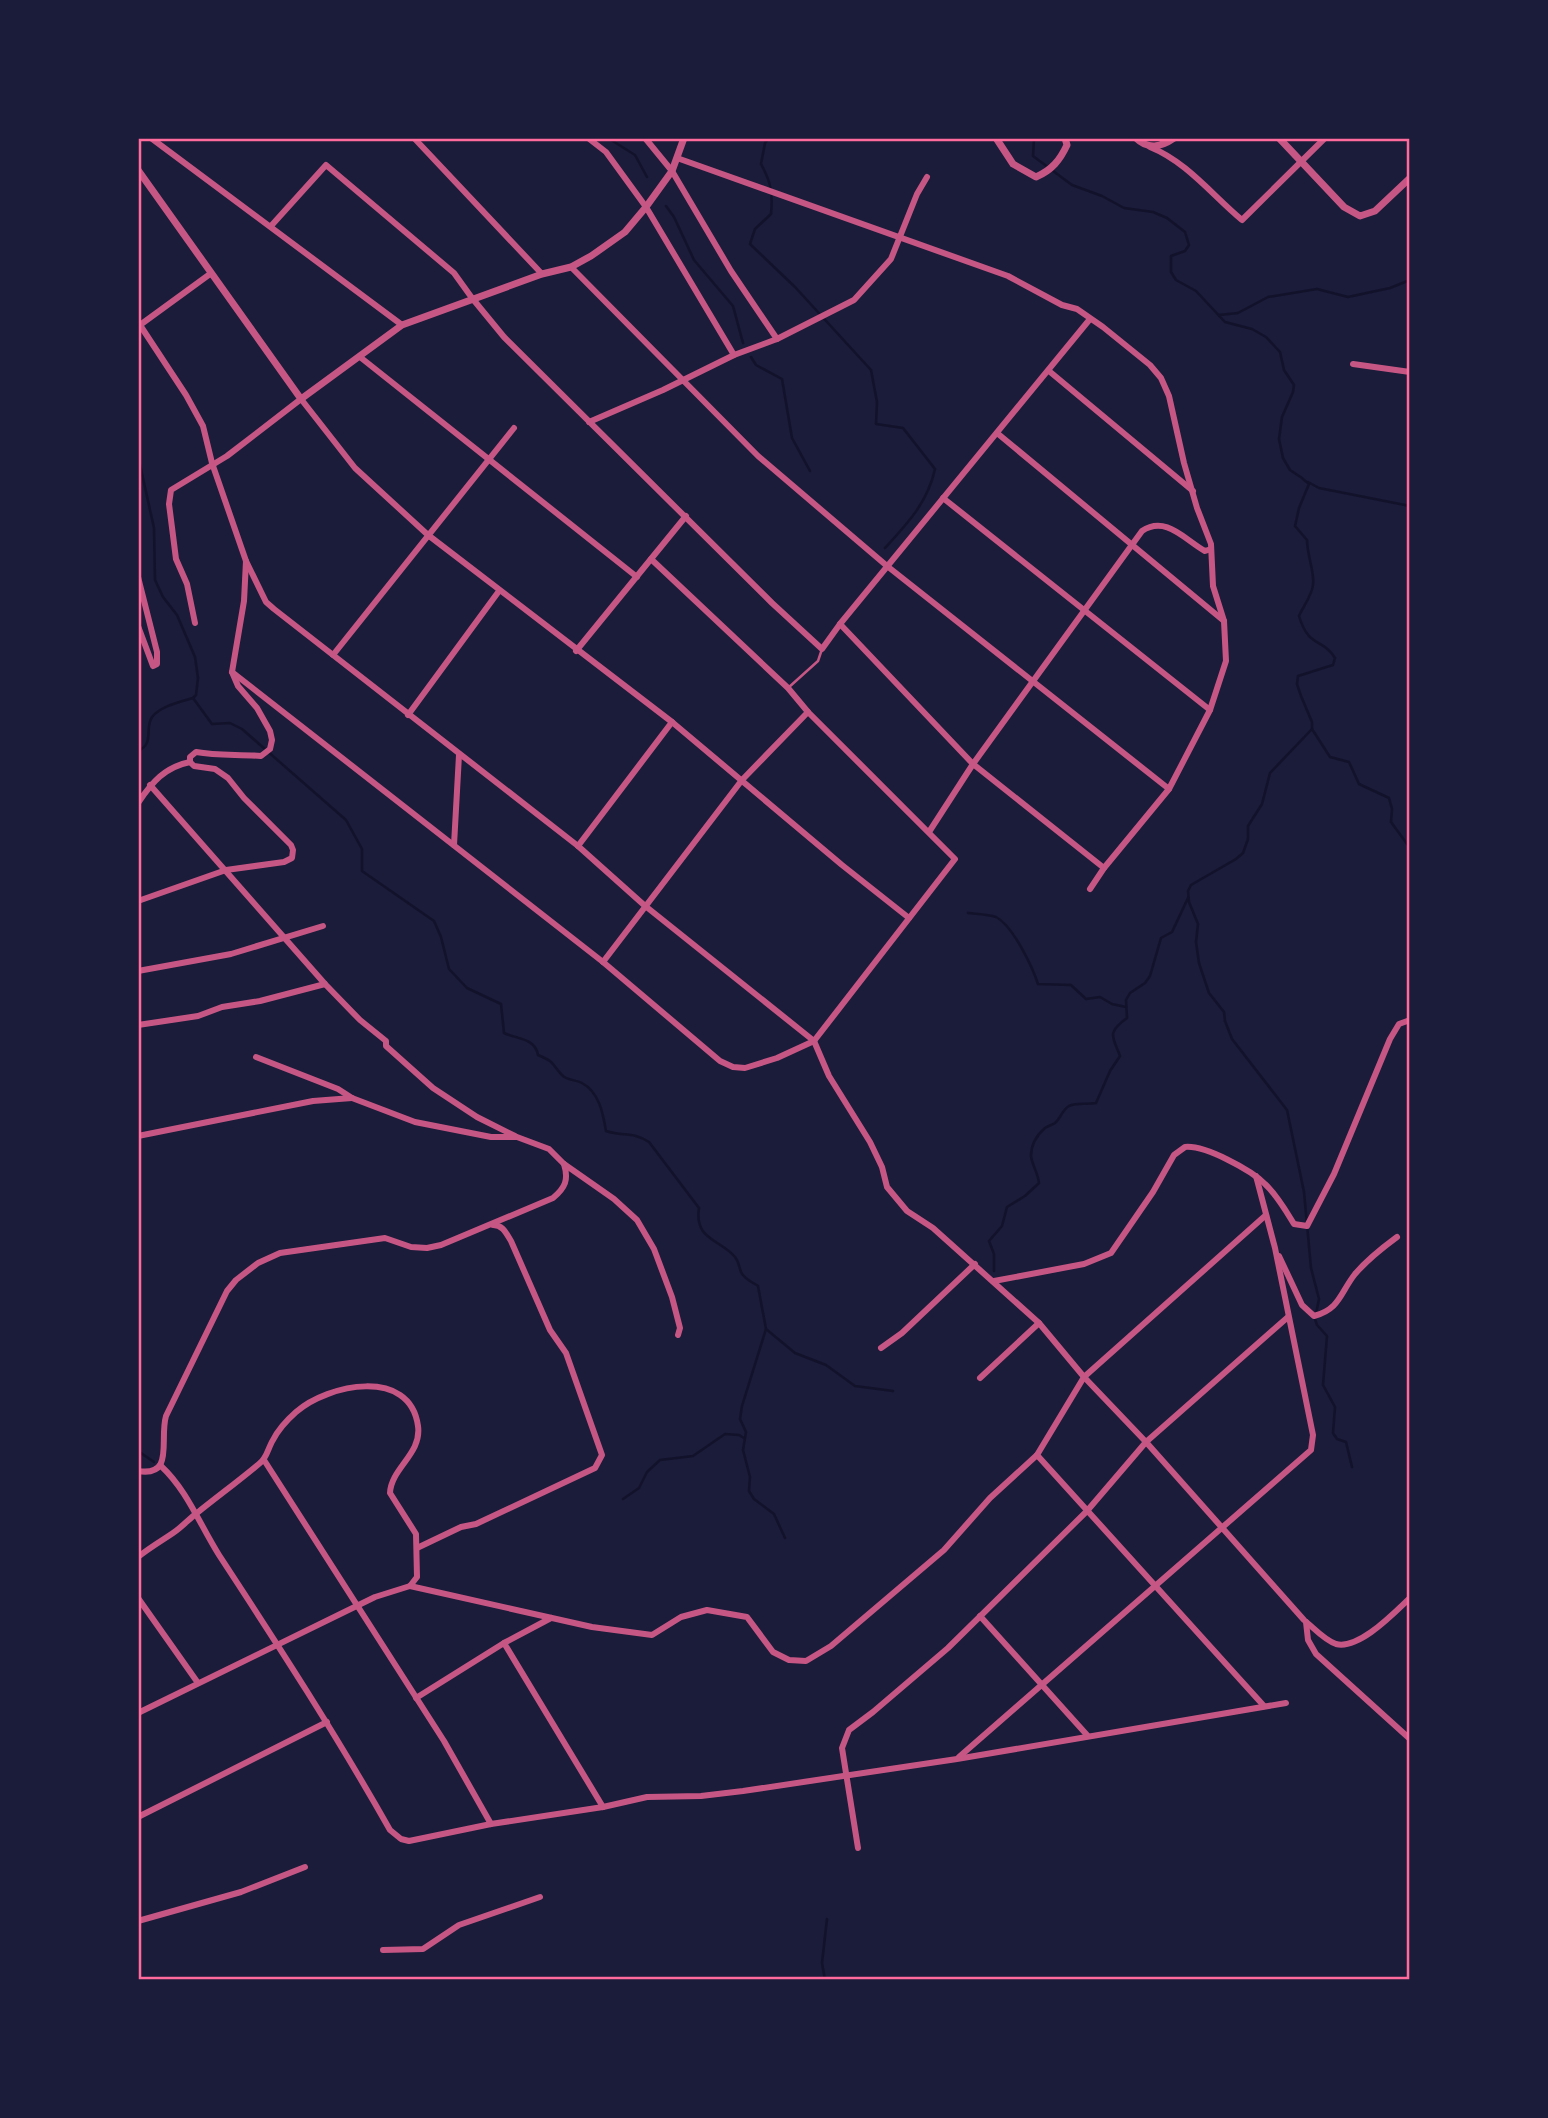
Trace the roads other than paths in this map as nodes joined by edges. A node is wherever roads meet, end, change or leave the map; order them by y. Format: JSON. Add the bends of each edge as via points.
{"nodes":[{"id":1,"x":151,"y":138,"type":"edge"},
{"id":2,"x":414,"y":138,"type":"edge"},
{"id":3,"x":588,"y":138,"type":"edge"},
{"id":4,"x":645,"y":138,"type":"edge"},
{"id":5,"x":684,"y":138,"type":"edge"},
{"id":6,"x":996,"y":138,"type":"edge"},
{"id":7,"x":1065,"y":138,"type":"edge"},
{"id":8,"x":1136,"y":138,"type":"edge"},
{"id":9,"x":1174,"y":138,"type":"edge"},
{"id":10,"x":1279,"y":138,"type":"edge"},
{"id":11,"x":1325,"y":138,"type":"edge"},
{"id":12,"x":1150,"y":146,"type":"junction"},
{"id":13,"x":677,"y":158,"type":"junction"},
{"id":14,"x":1301,"y":162,"type":"junction"},
{"id":15,"x":138,"y":170,"type":"edge"},
{"id":16,"x":672,"y":171,"type":"junction"},
{"id":17,"x":927,"y":177,"type":"dead end"},
{"id":18,"x":1410,"y":178,"type":"edge"},
{"id":19,"x":646,"y":207,"type":"junction"},
{"id":20,"x":271,"y":226,"type":"junction"},
{"id":21,"x":901,"y":239,"type":"junction"},
{"id":22,"x":571,"y":267,"type":"junction"},
{"id":23,"x":210,"y":274,"type":"junction"},
{"id":24,"x":542,"y":274,"type":"junction"},
{"id":25,"x":472,"y":298,"type":"junction"},
{"id":26,"x":1090,"y":320,"type":"junction"},
{"id":27,"x":139,"y":323,"type":"edge"},
{"id":28,"x":402,"y":326,"type":"junction"},
{"id":29,"x":777,"y":339,"type":"junction"},
{"id":30,"x":734,"y":355,"type":"junction"},
{"id":31,"x":360,"y":358,"type":"junction"},
{"id":32,"x":1353,"y":364,"type":"dead end"},
{"id":33,"x":1049,"y":371,"type":"junction"},
{"id":34,"x":1410,"y":373,"type":"edge"},
{"id":35,"x":682,"y":380,"type":"junction"},
{"id":36,"x":301,"y":399,"type":"junction"},
{"id":37,"x":589,"y":422,"type":"junction"},
{"id":38,"x":514,"y":428,"type":"dead end"},
{"id":39,"x":997,"y":433,"type":"junction"},
{"id":40,"x":489,"y":459,"type":"junction"},
{"id":41,"x":212,"y":463,"type":"junction"},
{"id":42,"x":1193,"y":492,"type":"junction"},
{"id":43,"x":943,"y":498,"type":"junction"},
{"id":44,"x":686,"y":516,"type":"junction"},
{"id":45,"x":428,"y":535,"type":"junction"},
{"id":46,"x":1132,"y":545,"type":"junction"},
{"id":47,"x":1211,"y":549,"type":"junction"},
{"id":48,"x":651,"y":559,"type":"junction"},
{"id":49,"x":246,"y":561,"type":"junction"},
{"id":50,"x":887,"y":566,"type":"junction"},
{"id":51,"x":138,"y":577,"type":"edge"},
{"id":52,"x":637,"y":577,"type":"junction"},
{"id":53,"x":499,"y":591,"type":"junction"},
{"id":54,"x":1085,"y":612,"type":"junction"},
{"id":55,"x":1224,"y":621,"type":"junction"},
{"id":56,"x":195,"y":623,"type":"dead end"},
{"id":57,"x":840,"y":624,"type":"junction"},
{"id":58,"x":138,"y":626,"type":"edge"},
{"id":59,"x":822,"y":649,"type":"junction"},
{"id":60,"x":576,"y":651,"type":"junction"},
{"id":61,"x":333,"y":654,"type":"junction"},
{"id":62,"x":232,"y":672,"type":"junction"},
{"id":63,"x":1034,"y":683,"type":"junction"},
{"id":64,"x":788,"y":688,"type":"junction"},
{"id":65,"x":1210,"y":710,"type":"junction"},
{"id":66,"x":808,"y":712,"type":"junction"},
{"id":67,"x":408,"y":715,"type":"junction"},
{"id":68,"x":672,"y":722,"type":"junction"},
{"id":69,"x":459,"y":755,"type":"junction"},
{"id":70,"x":190,"y":762,"type":"junction"},
{"id":71,"x":973,"y":764,"type":"junction"},
{"id":72,"x":742,"y":780,"type":"junction"},
{"id":73,"x":150,"y":785,"type":"junction"},
{"id":74,"x":1169,"y":789,"type":"junction"},
{"id":75,"x":138,"y":803,"type":"edge"},
{"id":76,"x":929,"y":832,"type":"junction"},
{"id":77,"x":454,"y":845,"type":"junction"},
{"id":78,"x":579,"y":846,"type":"junction"},
{"id":79,"x":1104,"y":868,"type":"junction"},
{"id":80,"x":226,"y":870,"type":"junction"},
{"id":81,"x":1090,"y":889,"type":"dead end"},
{"id":82,"x":138,"y":901,"type":"edge"},
{"id":83,"x":645,"y":905,"type":"junction"},
{"id":84,"x":909,"y":918,"type":"junction"},
{"id":85,"x":323,"y":926,"type":"dead end"},
{"id":86,"x":284,"y":938,"type":"junction"},
{"id":87,"x":603,"y":962,"type":"junction"},
{"id":88,"x":138,"y":971,"type":"edge"},
{"id":89,"x":325,"y":984,"type":"junction"},
{"id":90,"x":1410,"y":1020,"type":"edge"},
{"id":91,"x":138,"y":1025,"type":"edge"},
{"id":92,"x":814,"y":1041,"type":"junction"},
{"id":93,"x":256,"y":1057,"type":"dead end"},
{"id":94,"x":352,"y":1098,"type":"junction"},
{"id":95,"x":138,"y":1136,"type":"edge"},
{"id":96,"x":517,"y":1137,"type":"junction"},
{"id":97,"x":564,"y":1164,"type":"junction"},
{"id":98,"x":1256,"y":1177,"type":"junction"},
{"id":99,"x":1266,"y":1215,"type":"junction"},
{"id":100,"x":488,"y":1225,"type":"junction"},
{"id":101,"x":1397,"y":1237,"type":"dead end"},
{"id":102,"x":1275,"y":1248,"type":"junction"},
{"id":103,"x":975,"y":1264,"type":"junction"},
{"id":104,"x":994,"y":1281,"type":"junction"},
{"id":105,"x":1288,"y":1317,"type":"junction"},
{"id":106,"x":1039,"y":1323,"type":"junction"},
{"id":107,"x":678,"y":1335,"type":"dead end"},
{"id":108,"x":881,"y":1348,"type":"dead end"},
{"id":109,"x":1084,"y":1377,"type":"junction"},
{"id":110,"x":980,"y":1378,"type":"dead end"},
{"id":111,"x":1146,"y":1442,"type":"junction"},
{"id":112,"x":1037,"y":1455,"type":"junction"},
{"id":113,"x":264,"y":1460,"type":"junction"},
{"id":114,"x":161,"y":1466,"type":"junction"},
{"id":115,"x":138,"y":1471,"type":"edge"},
{"id":116,"x":1087,"y":1511,"type":"junction"},
{"id":117,"x":195,"y":1514,"type":"junction"},
{"id":118,"x":1221,"y":1527,"type":"junction"},
{"id":119,"x":417,"y":1548,"type":"junction"},
{"id":120,"x":138,"y":1557,"type":"edge"},
{"id":121,"x":410,"y":1586,"type":"junction"},
{"id":122,"x":1154,"y":1586,"type":"junction"},
{"id":123,"x":138,"y":1598,"type":"edge"},
{"id":124,"x":1410,"y":1598,"type":"edge"},
{"id":125,"x":358,"y":1605,"type":"junction"},
{"id":126,"x":980,"y":1616,"type":"junction"},
{"id":127,"x":551,"y":1618,"type":"junction"},
{"id":128,"x":1306,"y":1622,"type":"junction"},
{"id":129,"x":504,"y":1643,"type":"junction"},
{"id":130,"x":278,"y":1646,"type":"junction"},
{"id":131,"x":198,"y":1683,"type":"junction"},
{"id":132,"x":1041,"y":1685,"type":"junction"},
{"id":133,"x":416,"y":1698,"type":"junction"},
{"id":134,"x":1286,"y":1703,"type":"dead end"},
{"id":135,"x":1264,"y":1706,"type":"junction"},
{"id":136,"x":138,"y":1713,"type":"edge"},
{"id":137,"x":327,"y":1722,"type":"junction"},
{"id":138,"x":1087,"y":1735,"type":"junction"},
{"id":139,"x":1410,"y":1739,"type":"edge"},
{"id":140,"x":957,"y":1759,"type":"junction"},
{"id":141,"x":846,"y":1774,"type":"junction"},
{"id":142,"x":603,"y":1807,"type":"junction"},
{"id":143,"x":138,"y":1817,"type":"edge"},
{"id":144,"x":491,"y":1824,"type":"junction"},
{"id":145,"x":858,"y":1848,"type":"dead end"},
{"id":146,"x":305,"y":1867,"type":"dead end"},
{"id":147,"x":540,"y":1897,"type":"dead end"},
{"id":148,"x":138,"y":1921,"type":"edge"},
{"id":149,"x":383,"y":1950,"type":"dead end"}],
"edges":[{"from":1,"to":20,"type":"street"},
{"from":2,"to":24,"type":"street"},
{"from":3,"to":19,"type":"street","via":[[606,152]]},
{"from":4,"to":16,"type":"street"},
{"from":5,"to":13,"type":"street"},
{"from":6,"to":7,"type":"street","via":[[1013,164],[1036,177],[1060,160],[1067,145]]},
{"from":8,"to":12,"type":"street"},
{"from":9,"to":12,"type":"street"},
{"from":10,"to":14,"type":"street"},
{"from":11,"to":14,"type":"street"},
{"from":12,"to":14,"type":"street","via":[[1180,164],[1242,220]]},
{"from":13,"to":16,"type":"street"},
{"from":13,"to":21,"type":"street"},
{"from":14,"to":18,"type":"street","via":[[1360,216],[1375,211]]},
{"from":15,"to":23,"type":"street"},
{"from":16,"to":19,"type":"street"},
{"from":16,"to":29,"type":"street"},
{"from":17,"to":21,"type":"street"},
{"from":19,"to":22,"type":"street","via":[[625,232]]},
{"from":19,"to":30,"type":"street"},
{"from":20,"to":25,"type":"street","via":[[326,164],[454,273]]},
{"from":20,"to":28,"type":"street"},
{"from":21,"to":26,"type":"street","via":[[1008,276],[1077,309]]},
{"from":21,"to":29,"type":"street","via":[[880,274],[854,300]]},
{"from":22,"to":24,"type":"street"},
{"from":22,"to":35,"type":"street"},
{"from":23,"to":27,"type":"street"},
{"from":23,"to":36,"type":"street"},
{"from":24,"to":25,"type":"street"},
{"from":25,"to":28,"type":"street"},
{"from":25,"to":37,"type":"street"},
{"from":26,"to":33,"type":"street"},
{"from":26,"to":42,"type":"street","via":[[1161,378]]},
{"from":27,"to":41,"type":"street","via":[[203,426]]},
{"from":28,"to":31,"type":"street"},
{"from":29,"to":30,"type":"street"},
{"from":30,"to":35,"type":"street"},
{"from":31,"to":36,"type":"street"},
{"from":31,"to":40,"type":"street"},
{"from":32,"to":34,"type":"street"},
{"from":33,"to":39,"type":"street"},
{"from":33,"to":42,"type":"street"},
{"from":35,"to":37,"type":"street"},
{"from":35,"to":50,"type":"street","via":[[758,456]]},
{"from":36,"to":41,"type":"street"},
{"from":36,"to":45,"type":"street","via":[[355,468]]},
{"from":37,"to":44,"type":"street"},
{"from":38,"to":40,"type":"street"},
{"from":39,"to":43,"type":"street"},
{"from":39,"to":46,"type":"street"},
{"from":40,"to":45,"type":"street"},
{"from":40,"to":52,"type":"street"},
{"from":41,"to":49,"type":"street"},
{"from":41,"to":56,"type":"street","via":[[171,490],[169,504],[176,559]]},
{"from":42,"to":47,"type":"street"},
{"from":43,"to":50,"type":"street"},
{"from":43,"to":54,"type":"street"},
{"from":44,"to":48,"type":"street"},
{"from":44,"to":59,"type":"street"},
{"from":45,"to":53,"type":"street"},
{"from":45,"to":61,"type":"street"},
{"from":46,"to":47,"type":"street","via":[[1142,531],[1161,525],[1205,551]]},
{"from":46,"to":54,"type":"street"},
{"from":46,"to":55,"type":"street"},
{"from":47,"to":55,"type":"street","via":[[1213,586]]},
{"from":48,"to":52,"type":"street"},
{"from":48,"to":64,"type":"street"},
{"from":49,"to":61,"type":"street","via":[[266,602]]},
{"from":49,"to":62,"type":"street"},
{"from":50,"to":57,"type":"street"},
{"from":50,"to":63,"type":"street"},
{"from":51,"to":58,"type":"street","via":[[157,652],[153,666]]},
{"from":52,"to":60,"type":"street"},
{"from":53,"to":60,"type":"street"},
{"from":53,"to":67,"type":"street"},
{"from":54,"to":63,"type":"street"},
{"from":54,"to":65,"type":"street"},
{"from":55,"to":65,"type":"street","via":[[1226,661]]},
{"from":57,"to":59,"type":"street"},
{"from":57,"to":71,"type":"street"},
{"from":59,"to":64,"type":"lane","via":[[818,661]]},
{"from":60,"to":68,"type":"street"},
{"from":61,"to":67,"type":"street"},
{"from":62,"to":70,"type":"street","via":[[266,720],[270,749],[261,756],[196,752]]},
{"from":62,"to":77,"type":"street"},
{"from":63,"to":71,"type":"street"},
{"from":63,"to":74,"type":"street"},
{"from":64,"to":66,"type":"street"},
{"from":65,"to":74,"type":"street"},
{"from":66,"to":72,"type":"street"},
{"from":66,"to":76,"type":"street"},
{"from":67,"to":69,"type":"street"},
{"from":68,"to":72,"type":"street"},
{"from":68,"to":78,"type":"street"},
{"from":69,"to":77,"type":"street"},
{"from":69,"to":78,"type":"street"},
{"from":70,"to":73,"type":"street","via":[[178,764]]},
{"from":70,"to":80,"type":"street","via":[[229,778],[293,850],[292,858],[284,862]]},
{"from":71,"to":76,"type":"street"},
{"from":71,"to":79,"type":"street"},
{"from":72,"to":83,"type":"street"},
{"from":72,"to":84,"type":"street"},
{"from":73,"to":75,"type":"street"},
{"from":73,"to":80,"type":"street"},
{"from":74,"to":79,"type":"street"},
{"from":76,"to":84,"type":"street","via":[[954,859]]},
{"from":77,"to":87,"type":"street"},
{"from":78,"to":83,"type":"street"},
{"from":79,"to":81,"type":"street"},
{"from":80,"to":82,"type":"street"},
{"from":80,"to":86,"type":"street"},
{"from":83,"to":87,"type":"street"},
{"from":83,"to":92,"type":"street"},
{"from":84,"to":92,"type":"street"},
{"from":85,"to":86,"type":"street"},
{"from":86,"to":88,"type":"street","via":[[205,960]]},
{"from":86,"to":89,"type":"street"},
{"from":87,"to":92,"type":"street","via":[[733,1067],[759,1065]]},
{"from":89,"to":91,"type":"street","via":[[198,1016]]},
{"from":89,"to":96,"type":"street","via":[[433,1088]]},
{"from":90,"to":98,"type":"street","via":[[1399,1024],[1390,1040],[1309,1224],[1294,1224]]},
{"from":92,"to":103,"type":"street","via":[[829,1076],[870,1142],[887,1187],[907,1211]]},
{"from":93,"to":94,"type":"street","via":[[338,1088]]},
{"from":94,"to":95,"type":"street","via":[[313,1101]]},
{"from":94,"to":96,"type":"street","via":[[422,1124],[491,1137]]},
{"from":96,"to":97,"type":"street","via":[[549,1149]]},
{"from":97,"to":100,"type":"street","via":[[562,1191]]},
{"from":97,"to":107,"type":"street","via":[[624,1207],[646,1235],[672,1297]]},
{"from":98,"to":99,"type":"street"},
{"from":98,"to":104,"type":"street","via":[[1202,1149],[1185,1147],[1174,1155],[1111,1253],[1084,1264]]},
{"from":99,"to":102,"type":"street"},
{"from":99,"to":109,"type":"street"},
{"from":100,"to":114,"type":"street","via":[[427,1248],[385,1238],[280,1253],[247,1270],[227,1291],[166,1416]]},
{"from":100,"to":119,"type":"street","via":[[498,1225],[511,1241],[550,1330],[566,1353],[602,1455],[595,1468]]},
{"from":101,"to":102,"type":"street","via":[[1354,1275],[1328,1312],[1314,1315],[1302,1305]]},
{"from":102,"to":105,"type":"street"},
{"from":103,"to":104,"type":"street"},
{"from":103,"to":108,"type":"street"},
{"from":104,"to":106,"type":"street"},
{"from":105,"to":111,"type":"street"},
{"from":105,"to":118,"type":"street","via":[[1313,1443],[1306,1455]]},
{"from":106,"to":109,"type":"street"},
{"from":106,"to":110,"type":"street"},
{"from":109,"to":111,"type":"street"},
{"from":109,"to":112,"type":"street"},
{"from":111,"to":116,"type":"street"},
{"from":111,"to":118,"type":"street"},
{"from":112,"to":116,"type":"street"},
{"from":112,"to":127,"type":"street","via":[[989,1498],[944,1550],[831,1646],[806,1661],[789,1660],[773,1652],[747,1617],[707,1610],[652,1635]]},
{"from":113,"to":117,"type":"street"},
{"from":113,"to":119,"type":"street","via":[[279,1430],[323,1395],[346,1388],[382,1388],[399,1394],[414,1413],[419,1431],[412,1451],[393,1478],[390,1493],[412,1525]]},
{"from":113,"to":125,"type":"street"},
{"from":114,"to":115,"type":"street","via":[[153,1472]]},
{"from":114,"to":117,"type":"street"},
{"from":116,"to":122,"type":"street"},
{"from":116,"to":126,"type":"street"},
{"from":117,"to":120,"type":"street"},
{"from":117,"to":130,"type":"street"},
{"from":118,"to":122,"type":"street"},
{"from":118,"to":128,"type":"street"},
{"from":119,"to":121,"type":"street","via":[[417,1577]]},
{"from":121,"to":125,"type":"street"},
{"from":121,"to":127,"type":"street"},
{"from":122,"to":132,"type":"street"},
{"from":122,"to":135,"type":"street"},
{"from":123,"to":131,"type":"street"},
{"from":124,"to":128,"type":"street","via":[[1355,1643],[1329,1641]]},
{"from":125,"to":130,"type":"street"},
{"from":125,"to":133,"type":"street"},
{"from":126,"to":132,"type":"street"},
{"from":126,"to":141,"type":"street","via":[[849,1730],[842,1748]]},
{"from":127,"to":129,"type":"street"},
{"from":128,"to":139,"type":"street","via":[[1315,1654]]},
{"from":129,"to":133,"type":"street"},
{"from":129,"to":142,"type":"street"},
{"from":130,"to":131,"type":"street"},
{"from":130,"to":137,"type":"street"},
{"from":131,"to":136,"type":"street"},
{"from":132,"to":138,"type":"street"},
{"from":132,"to":140,"type":"street"},
{"from":133,"to":144,"type":"street"},
{"from":134,"to":135,"type":"street"},
{"from":135,"to":138,"type":"street"},
{"from":137,"to":143,"type":"street"},
{"from":137,"to":144,"type":"street","via":[[395,1836],[409,1841]]},
{"from":138,"to":140,"type":"street"},
{"from":140,"to":141,"type":"street"},
{"from":141,"to":142,"type":"street","via":[[730,1793],[647,1797]]},
{"from":141,"to":145,"type":"street"},
{"from":142,"to":144,"type":"street"},
{"from":146,"to":148,"type":"street","via":[[241,1892]]},
{"from":147,"to":149,"type":"street","via":[[459,1925],[423,1949]]}]}
